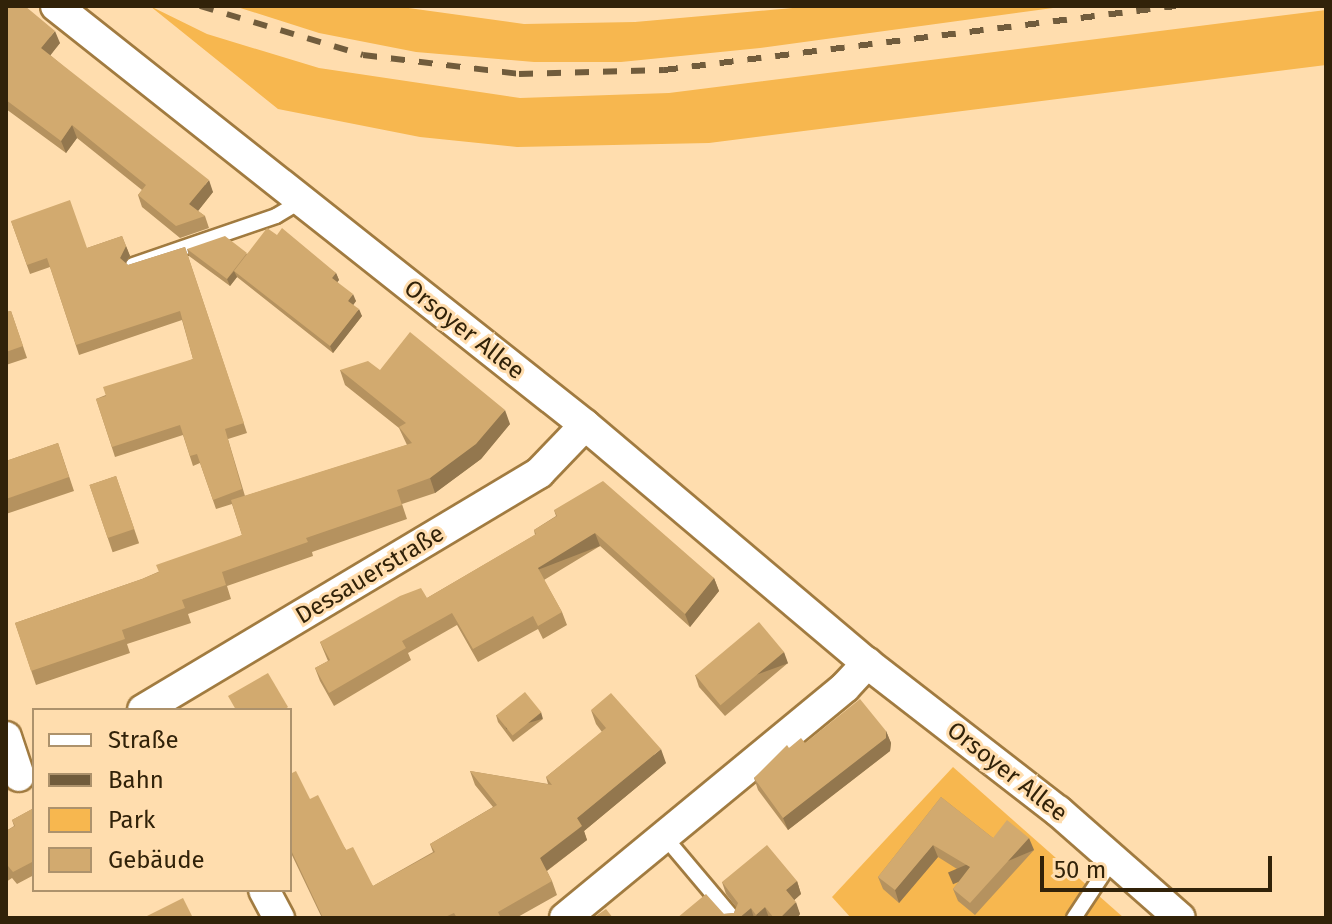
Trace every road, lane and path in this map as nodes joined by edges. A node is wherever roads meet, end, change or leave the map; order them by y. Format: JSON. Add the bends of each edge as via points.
{"nodes":[{"id":1,"x":56,"y":6,"type":"edge"},
{"id":2,"x":301,"y":201,"type":"junction"},
{"id":3,"x":133,"y":265,"type":"edge"},
{"id":4,"x":585,"y":425,"type":"junction"},
{"id":5,"x":867,"y":663,"type":"junction"},
{"id":6,"x":158,"y":706,"type":"edge"},
{"id":7,"x":6,"y":737,"type":"edge"},
{"id":8,"x":20,"y":776,"type":"edge"},
{"id":9,"x":664,"y":836,"type":"junction"},
{"id":10,"x":1113,"y":859,"type":"junction"},
{"id":11,"x":265,"y":892,"type":"edge"},
{"id":12,"x":279,"y":918,"type":"edge"},
{"id":13,"x":565,"y":918,"type":"edge"},
{"id":14,"x":733,"y":918,"type":"edge"},
{"id":15,"x":1074,"y":918,"type":"edge"},
{"id":16,"x":1180,"y":918,"type":"edge"}],
"edges":[{"from":1,"to":2,"type":"street","name":"Orsoyer Allee"},
{"from":2,"to":3,"type":"lane","via":[[276,216]]},
{"from":2,"to":4,"type":"street","name":"Orsoyer Allee"},
{"from":4,"to":5,"type":"street","name":"Orsoyer Allee"},
{"from":4,"to":6,"type":"street","name":"Dessauerstraße","via":[[539,473]]},
{"from":5,"to":9,"type":"street"},
{"from":5,"to":10,"type":"street","name":"Orsoyer Allee"},
{"from":7,"to":8,"type":"street"},
{"from":9,"to":13,"type":"street"},
{"from":9,"to":14,"type":"lane"},
{"from":10,"to":15,"type":"lane"},
{"from":10,"to":16,"type":"street","name":"Orsoyer Allee"},
{"from":11,"to":12,"type":"street"}]}
